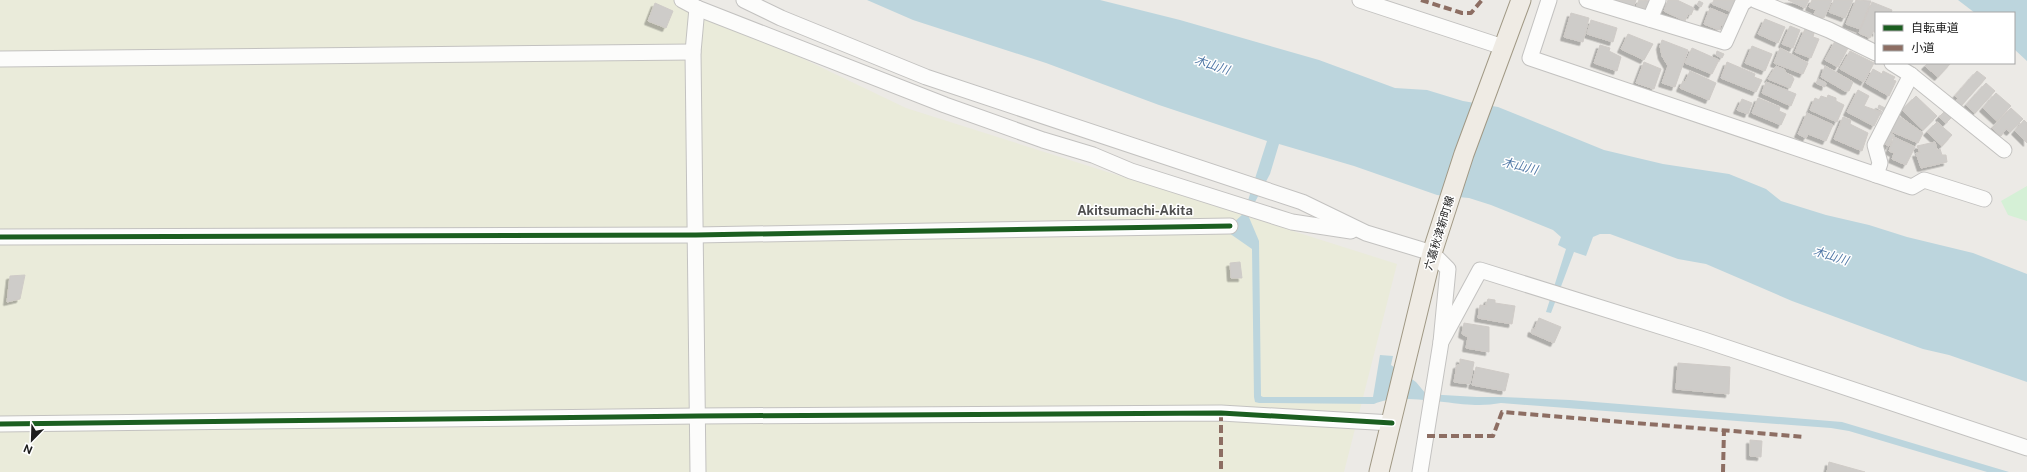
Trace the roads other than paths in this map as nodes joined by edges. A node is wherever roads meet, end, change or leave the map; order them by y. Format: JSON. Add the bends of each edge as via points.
{"nodes":[{"id":1,"x":682,"y":0,"type":"edge"},
{"id":2,"x":744,"y":0,"type":"edge"},
{"id":3,"x":1360,"y":0,"type":"edge"},
{"id":4,"x":1521,"y":0,"type":"edge"},
{"id":5,"x":1549,"y":0,"type":"edge"},
{"id":6,"x":1587,"y":0,"type":"edge"},
{"id":7,"x":1658,"y":0,"type":"edge"},
{"id":8,"x":1747,"y":0,"type":"edge"},
{"id":9,"x":1755,"y":0,"type":"edge"},
{"id":10,"x":697,"y":8,"type":"junction"},
{"id":11,"x":1650,"y":19,"type":"junction"},
{"id":12,"x":1503,"y":47,"type":"junction"},
{"id":13,"x":693,"y":52,"type":"junction"},
{"id":14,"x":1875,"y":53,"type":"edge"},
{"id":15,"x":0,"y":59,"type":"edge"},
{"id":16,"x":1894,"y":64,"type":"edge"},
{"id":17,"x":1911,"y":75,"type":"junction"},
{"id":18,"x":2004,"y":150,"type":"dead end"},
{"id":19,"x":1876,"y":175,"type":"junction"},
{"id":20,"x":1984,"y":199,"type":"dead end"},
{"id":21,"x":1230,"y":226,"type":"dead end"},
{"id":22,"x":1366,"y":233,"type":"junction"},
{"id":23,"x":696,"y":235,"type":"junction"},
{"id":24,"x":0,"y":237,"type":"edge"},
{"id":25,"x":1432,"y":253,"type":"junction"},
{"id":26,"x":1441,"y":342,"type":"junction"},
{"id":27,"x":698,"y":416,"type":"junction"},
{"id":28,"x":1392,"y":423,"type":"junction"},
{"id":29,"x":0,"y":424,"type":"edge"},
{"id":30,"x":2027,"y":448,"type":"edge"},
{"id":31,"x":698,"y":472,"type":"edge"},
{"id":32,"x":1379,"y":472,"type":"edge"},
{"id":33,"x":1420,"y":472,"type":"edge"}],
"edges":[{"from":1,"to":10,"type":"street"},
{"from":2,"to":22,"type":"street","via":[[781,18],[926,77],[1302,202]]},
{"from":3,"to":12,"type":"street"},
{"from":4,"to":12,"type":"main road","name":"六嘉秋津新町線"},
{"from":5,"to":19,"type":"street","via":[[1530,58]]},
{"from":6,"to":11,"type":"street"},
{"from":7,"to":11,"type":"street"},
{"from":8,"to":11,"type":"street","via":[[1742,4],[1725,42]]},
{"from":9,"to":14,"type":"street","via":[[1829,30]]},
{"from":10,"to":13,"type":"street"},
{"from":10,"to":22,"type":"street","via":[[946,105],[1093,155],[1131,171],[1292,222]]},
{"from":12,"to":25,"type":"main road","name":"六嘉秋津新町線","via":[[1464,154]]},
{"from":13,"to":15,"type":"street"},
{"from":13,"to":23,"type":"street"},
{"from":16,"to":17,"type":"street"},
{"from":17,"to":18,"type":"street"},
{"from":17,"to":19,"type":"street","via":[[1875,145],[1880,163]]},
{"from":19,"to":20,"type":"street","via":[[1912,187],[1924,180]]},
{"from":21,"to":23,"type":"street"},
{"from":22,"to":25,"type":"street"},
{"from":23,"to":24,"type":"street"},
{"from":23,"to":27,"type":"street"},
{"from":25,"to":26,"type":"street","via":[[1448,269]]},
{"from":25,"to":28,"type":"main road","name":"六嘉秋津新町線"},
{"from":26,"to":30,"type":"street","via":[[1480,270],[1704,340]]},
{"from":26,"to":33,"type":"street"},
{"from":27,"to":28,"type":"street","via":[[1221,413]]},
{"from":27,"to":29,"type":"street"},
{"from":27,"to":31,"type":"street"},
{"from":28,"to":32,"type":"main road","name":"六嘉秋津新町線"}]}
